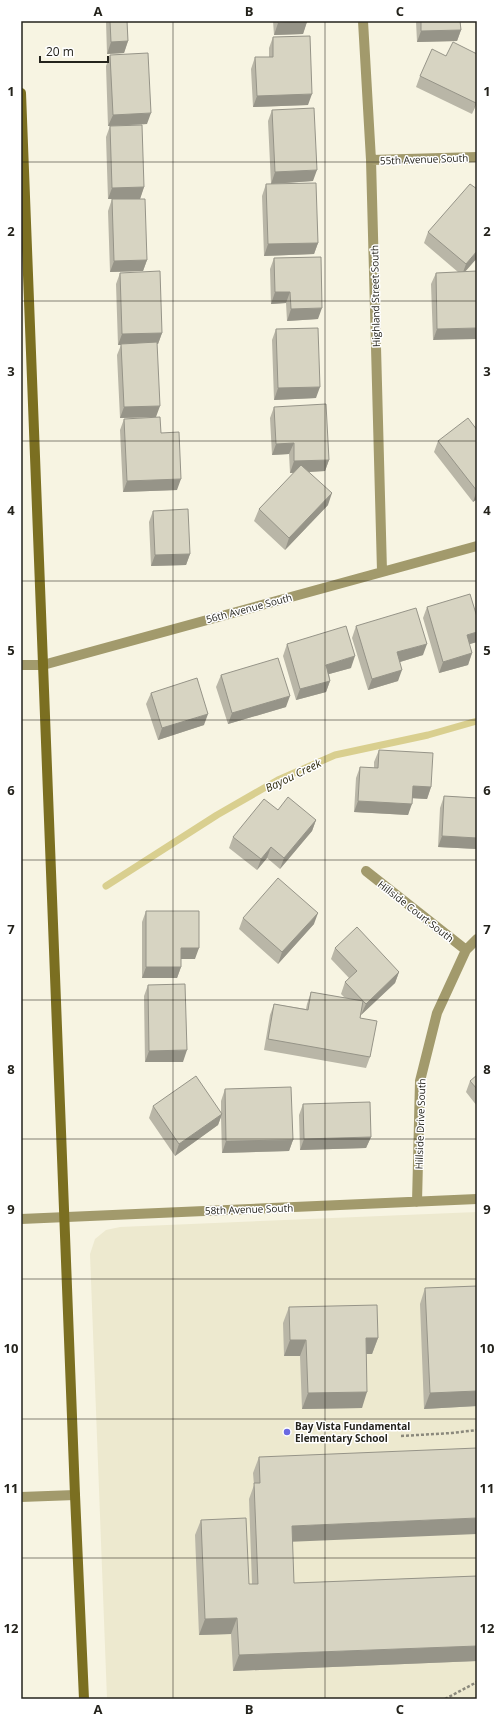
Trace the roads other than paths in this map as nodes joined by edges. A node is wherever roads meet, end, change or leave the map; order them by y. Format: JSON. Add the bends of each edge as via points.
{"nodes":[{"id":1,"x":363,"y":21,"type":"edge"},
{"id":2,"x":21,"y":93,"type":"edge"},
{"id":3,"x":477,"y":157,"type":"edge"},
{"id":4,"x":371,"y":160,"type":"junction"},
{"id":5,"x":477,"y":546,"type":"edge"},
{"id":6,"x":382,"y":571,"type":"junction"},
{"id":7,"x":21,"y":665,"type":"edge"},
{"id":8,"x":43,"y":665,"type":"junction"},
{"id":9,"x":366,"y":871,"type":"dead end"},
{"id":10,"x":477,"y":939,"type":"edge"},
{"id":11,"x":466,"y":950,"type":"junction"},
{"id":12,"x":477,"y":1199,"type":"edge"},
{"id":13,"x":417,"y":1202,"type":"junction"},
{"id":14,"x":64,"y":1217,"type":"junction"},
{"id":15,"x":21,"y":1219,"type":"edge"},
{"id":16,"x":74,"y":1495,"type":"junction"},
{"id":17,"x":21,"y":1496,"type":"edge"},
{"id":18,"x":84,"y":1699,"type":"edge"}],
"edges":[{"from":1,"to":4,"type":"street","name":"Highland Street South"},
{"from":2,"to":8,"type":"street"},
{"from":3,"to":4,"type":"street","name":"55th Avenue South"},
{"from":4,"to":6,"type":"street","name":"Highland Street South"},
{"from":5,"to":6,"type":"street","name":"56th Avenue South"},
{"from":6,"to":8,"type":"street","name":"56th Avenue South"},
{"from":7,"to":8,"type":"street","name":"56th Avenue South"},
{"from":8,"to":14,"type":"street"},
{"from":9,"to":11,"type":"street","name":"Hillside Court South"},
{"from":10,"to":11,"type":"street","name":"Hillside Drive South"},
{"from":11,"to":13,"type":"street","name":"Hillside Drive South","via":[[437,1013],[420,1081]]},
{"from":12,"to":13,"type":"street","name":"58th Avenue South"},
{"from":13,"to":14,"type":"street","name":"58th Avenue South"},
{"from":14,"to":15,"type":"street","name":"58th Avenue South"},
{"from":14,"to":16,"type":"street"},
{"from":16,"to":17,"type":"street"},
{"from":16,"to":18,"type":"street"}]}
